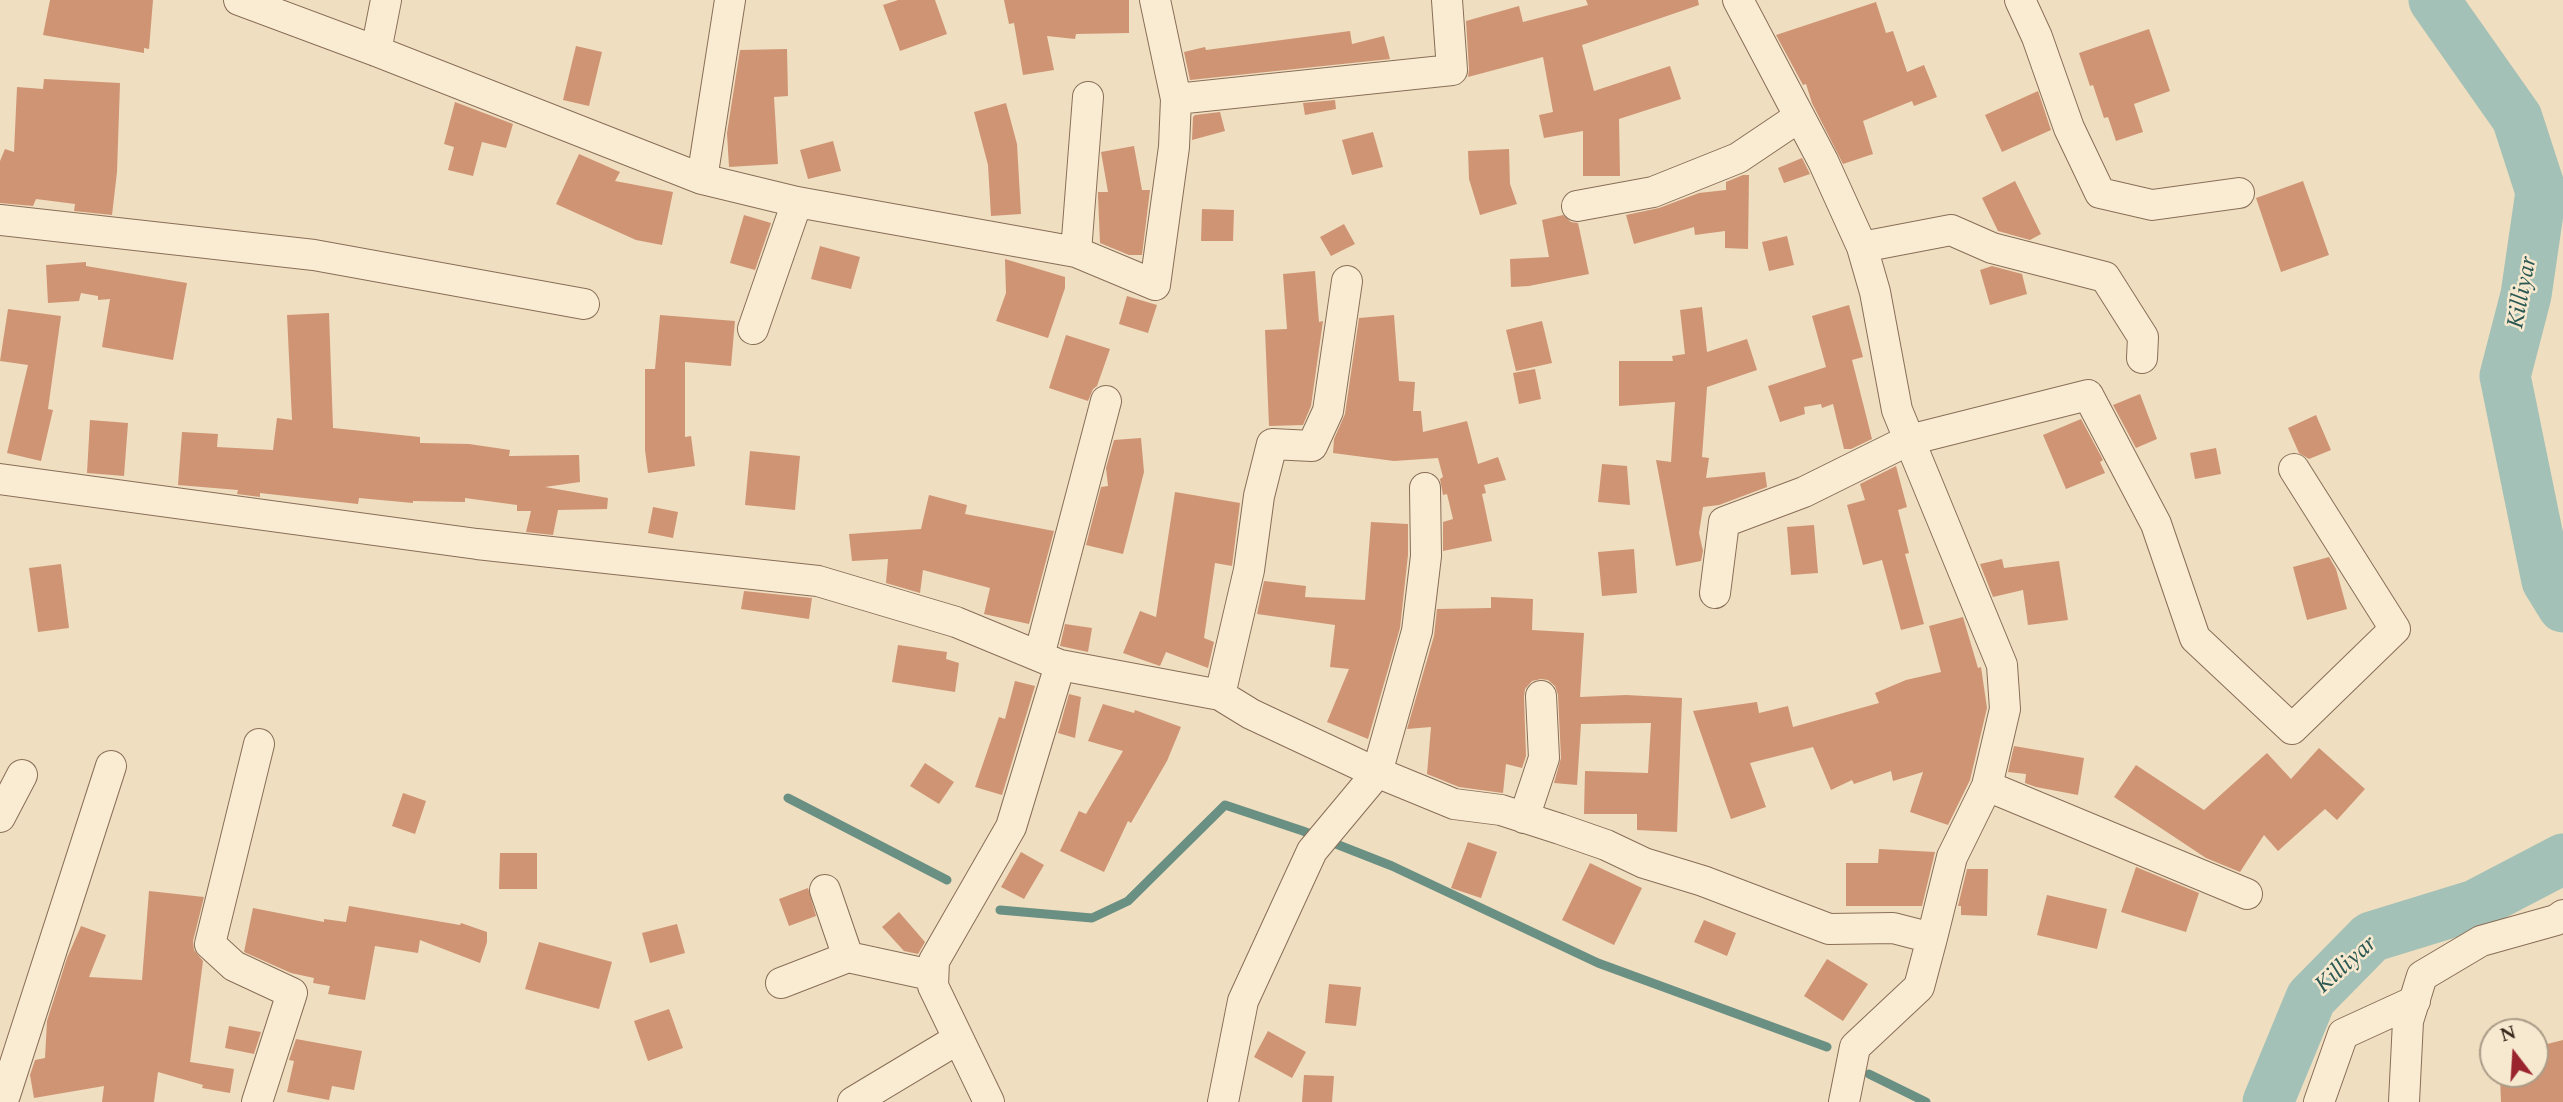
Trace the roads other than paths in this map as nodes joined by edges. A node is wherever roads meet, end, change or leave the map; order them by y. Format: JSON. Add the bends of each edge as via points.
{"nodes":[{"id":1,"x":239,"y":0,"type":"edge"},
{"id":2,"x":386,"y":0,"type":"edge"},
{"id":3,"x":730,"y":0,"type":"edge"},
{"id":4,"x":1155,"y":0,"type":"edge"},
{"id":5,"x":1447,"y":0,"type":"edge"},
{"id":6,"x":1738,"y":0,"type":"edge"},
{"id":7,"x":2020,"y":0,"type":"edge"},
{"id":8,"x":376,"y":51,"type":"junction"},
{"id":9,"x":1088,"y":97,"type":"dead end"},
{"id":10,"x":1176,"y":99,"type":"junction"},
{"id":11,"x":1799,"y":117,"type":"junction"},
{"id":12,"x":702,"y":179,"type":"junction"},
{"id":13,"x":2239,"y":193,"type":"dead end"},
{"id":14,"x":797,"y":202,"type":"junction"},
{"id":15,"x":1577,"y":206,"type":"dead end"},
{"id":16,"x":0,"y":220,"type":"edge"},
{"id":17,"x":1862,"y":247,"type":"junction"},
{"id":18,"x":1076,"y":252,"type":"junction"},
{"id":19,"x":1347,"y":281,"type":"dead end"},
{"id":20,"x":584,"y":304,"type":"dead end"},
{"id":21,"x":753,"y":328,"type":"dead end"},
{"id":22,"x":2142,"y":358,"type":"dead end"},
{"id":23,"x":1106,"y":401,"type":"dead end"},
{"id":24,"x":1909,"y":440,"type":"junction"},
{"id":25,"x":2294,"y":469,"type":"dead end"},
{"id":26,"x":0,"y":479,"type":"edge"},
{"id":27,"x":1425,"y":488,"type":"dead end"},
{"id":28,"x":1715,"y":593,"type":"dead end"},
{"id":29,"x":1049,"y":660,"type":"junction"},
{"id":30,"x":1220,"y":695,"type":"junction"},
{"id":31,"x":1541,"y":696,"type":"dead end"},
{"id":32,"x":260,"y":744,"type":"dead end"},
{"id":33,"x":111,"y":766,"type":"dead end"},
{"id":34,"x":1377,"y":773,"type":"junction"},
{"id":35,"x":22,"y":775,"type":"dead end"},
{"id":36,"x":1987,"y":786,"type":"junction"},
{"id":37,"x":0,"y":817,"type":"edge"},
{"id":38,"x":1524,"y":818,"type":"junction"},
{"id":39,"x":825,"y":890,"type":"dead end"},
{"id":40,"x":2247,"y":894,"type":"dead end"},
{"id":41,"x":2563,"y":915,"type":"edge"},
{"id":42,"x":1932,"y":938,"type":"junction"},
{"id":43,"x":848,"y":957,"type":"junction"},
{"id":44,"x":931,"y":975,"type":"junction"},
{"id":45,"x":781,"y":983,"type":"dead end"},
{"id":46,"x":2414,"y":1001,"type":"junction"},
{"id":47,"x":958,"y":1039,"type":"junction"},
{"id":48,"x":9,"y":1096,"type":"edge"},
{"id":49,"x":257,"y":1102,"type":"edge"},
{"id":50,"x":853,"y":1102,"type":"edge"},
{"id":51,"x":989,"y":1102,"type":"edge"},
{"id":52,"x":1223,"y":1102,"type":"edge"},
{"id":53,"x":1844,"y":1102,"type":"edge"},
{"id":54,"x":2319,"y":1102,"type":"edge"},
{"id":55,"x":2404,"y":1102,"type":"edge"}],
"edges":[{"from":1,"to":8,"type":"street"},
{"from":2,"to":8,"type":"street"},
{"from":3,"to":12,"type":"street"},
{"from":4,"to":10,"type":"street"},
{"from":5,"to":10,"type":"street","via":[[1452,70]]},
{"from":6,"to":11,"type":"street"},
{"from":7,"to":13,"type":"street","via":[[2069,128],[2100,193],[2152,205]]},
{"from":8,"to":12,"type":"street"},
{"from":9,"to":18,"type":"street"},
{"from":10,"to":18,"type":"street","via":[[1155,285]]},
{"from":11,"to":15,"type":"street","via":[[1738,158],[1653,192]]},
{"from":11,"to":17,"type":"street"},
{"from":12,"to":14,"type":"street"},
{"from":14,"to":18,"type":"street"},
{"from":14,"to":21,"type":"street"},
{"from":16,"to":20,"type":"street","via":[[314,255]]},
{"from":17,"to":22,"type":"street","via":[[1951,230],[1992,248],[2105,277],[2143,337]]},
{"from":17,"to":24,"type":"street","via":[[1897,410]]},
{"from":19,"to":30,"type":"street","via":[[1328,411],[1312,446],[1272,444]]},
{"from":23,"to":29,"type":"street"},
{"from":24,"to":25,"type":"street","via":[[2088,395],[2156,524],[2195,638],[2292,729],[2395,629]]},
{"from":24,"to":28,"type":"street","via":[[1804,492],[1724,522]]},
{"from":24,"to":36,"type":"street","via":[[2003,665],[2006,709]]},
{"from":26,"to":29,"type":"street","via":[[477,544],[818,581],[956,622]]},
{"from":27,"to":34,"type":"street","via":[[1426,556],[1417,631]]},
{"from":29,"to":30,"type":"street"},
{"from":29,"to":44,"type":"street","via":[[1011,827],[933,961]]},
{"from":30,"to":34,"type":"street"},
{"from":31,"to":38,"type":"street","via":[[1544,758]]},
{"from":32,"to":49,"type":"street","via":[[210,944],[234,966],[292,993]]},
{"from":33,"to":48,"type":"street"},
{"from":34,"to":38,"type":"street","via":[[1454,804]]},
{"from":34,"to":52,"type":"street","via":[[1312,851],[1243,1001]]},
{"from":35,"to":37,"type":"street"},
{"from":36,"to":40,"type":"street"},
{"from":36,"to":42,"type":"street","via":[[1952,857]]},
{"from":38,"to":42,"type":"street","via":[[1829,929],[1893,928]]},
{"from":39,"to":43,"type":"street"},
{"from":41,"to":46,"type":"street","via":[[2481,941],[2422,976]]},
{"from":42,"to":53,"type":"street","via":[[1919,987],[1855,1047]]},
{"from":43,"to":44,"type":"street"},
{"from":43,"to":45,"type":"street"},
{"from":44,"to":47,"type":"street"},
{"from":46,"to":54,"type":"street","via":[[2343,1034]]},
{"from":46,"to":55,"type":"street","via":[[2408,1021]]},
{"from":47,"to":50,"type":"street"},
{"from":47,"to":51,"type":"street"}]}
